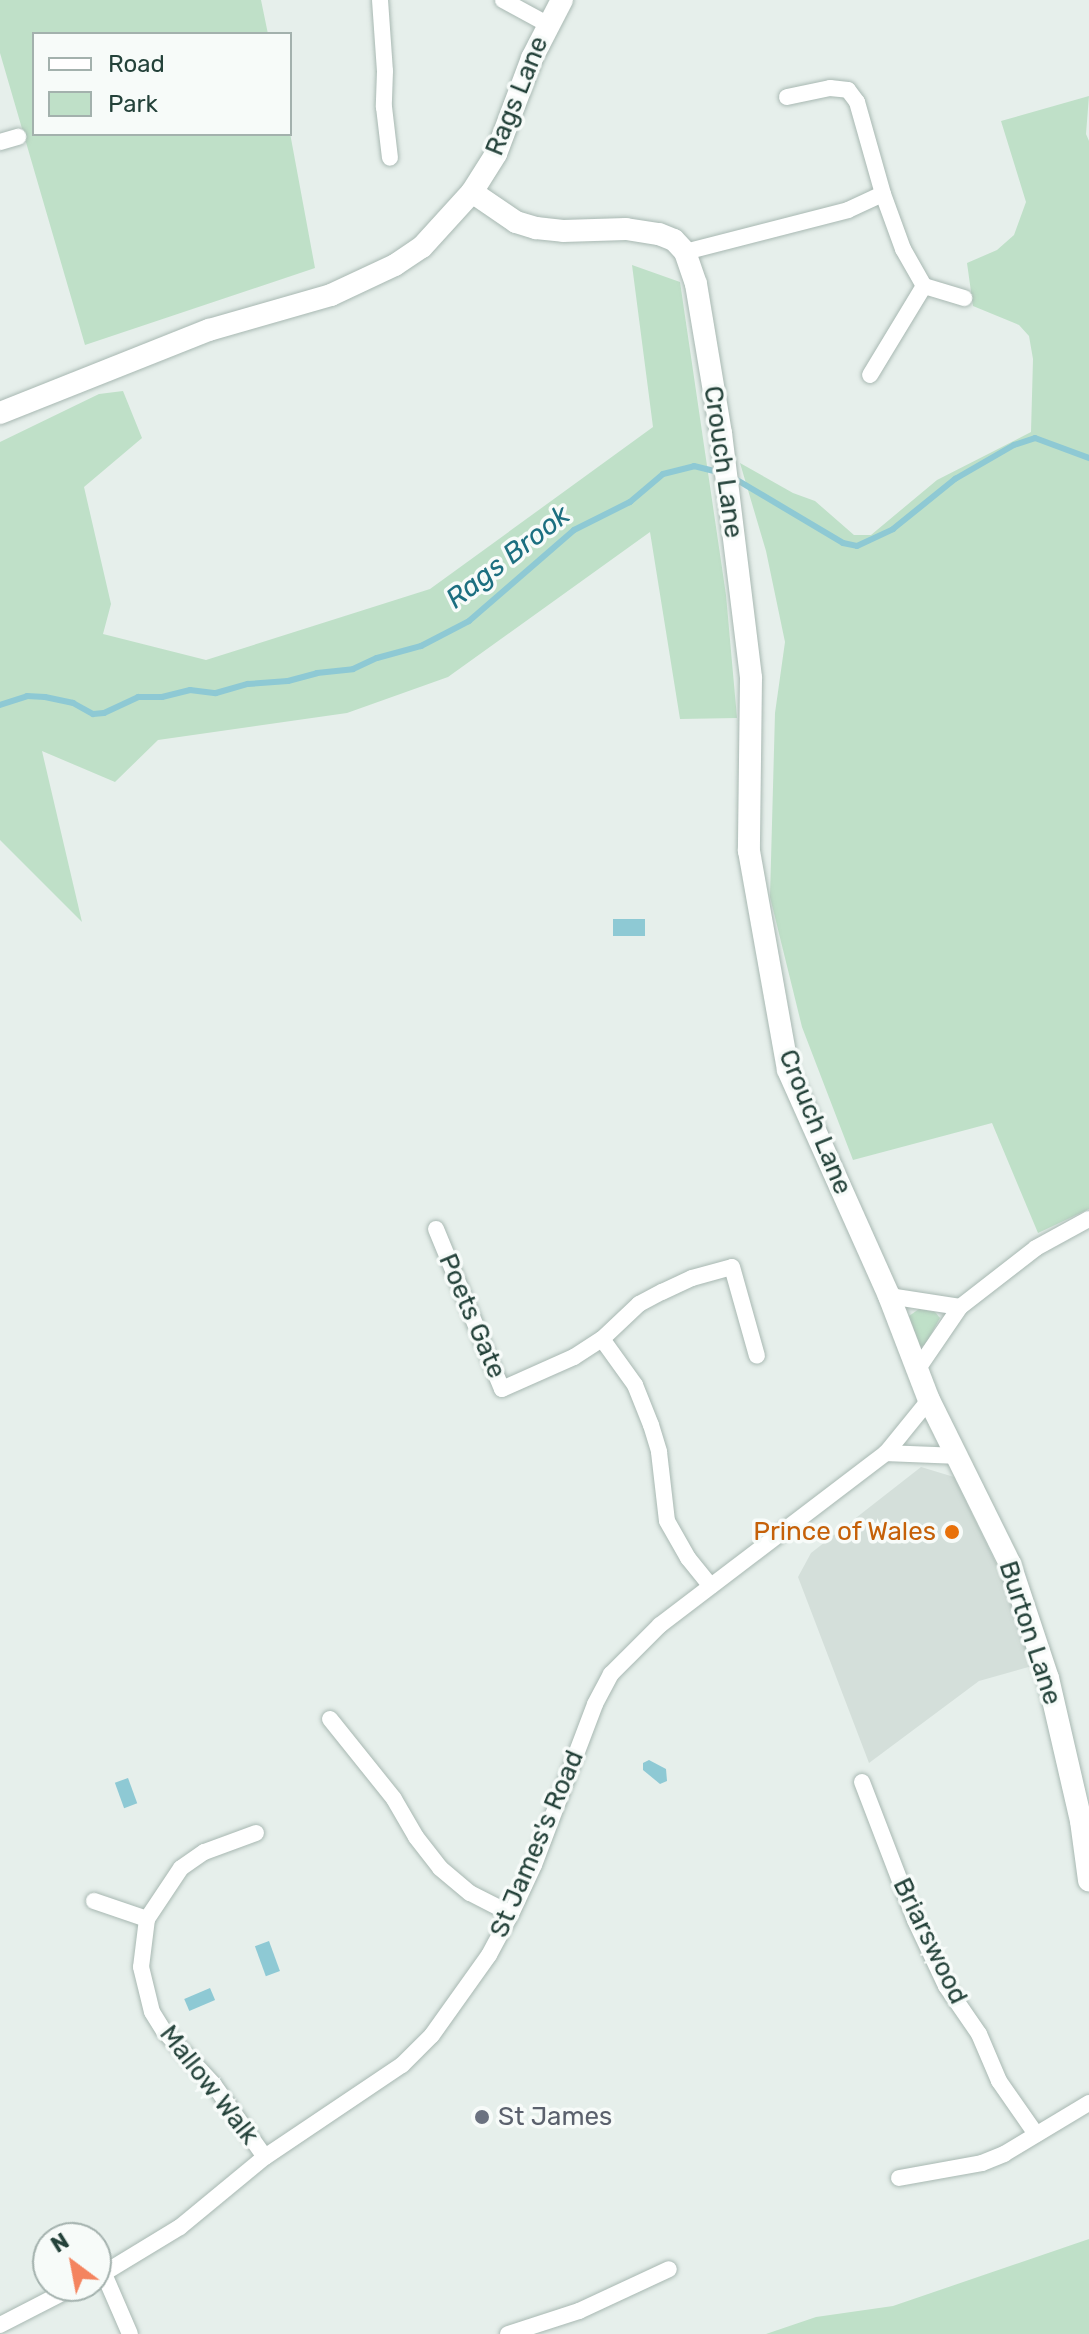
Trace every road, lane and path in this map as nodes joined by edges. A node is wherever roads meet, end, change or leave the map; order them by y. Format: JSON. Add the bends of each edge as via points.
{"nodes":[{"id":1,"x":380,"y":0,"type":"edge"},
{"id":2,"x":503,"y":0,"type":"edge"},
{"id":3,"x":562,"y":0,"type":"edge"},
{"id":4,"x":547,"y":24,"type":"junction"},
{"id":5,"x":787,"y":97,"type":"dead end"},
{"id":6,"x":18,"y":137,"type":"dead end"},
{"id":7,"x":0,"y":142,"type":"edge"},
{"id":8,"x":390,"y":158,"type":"dead end"},
{"id":9,"x":472,"y":192,"type":"junction"},
{"id":10,"x":883,"y":194,"type":"junction"},
{"id":11,"x":685,"y":252,"type":"junction"},
{"id":12,"x":924,"y":286,"type":"junction"},
{"id":13,"x":964,"y":298,"type":"dead end"},
{"id":14,"x":870,"y":375,"type":"dead end"},
{"id":15,"x":0,"y":413,"type":"edge"},
{"id":16,"x":1089,"y":1219,"type":"edge"},
{"id":17,"x":436,"y":1229,"type":"dead end"},
{"id":18,"x":889,"y":1296,"type":"junction"},
{"id":19,"x":960,"y":1307,"type":"junction"},
{"id":20,"x":602,"y":1339,"type":"junction"},
{"id":21,"x":757,"y":1356,"type":"dead end"},
{"id":22,"x":917,"y":1370,"type":"junction"},
{"id":23,"x":929,"y":1400,"type":"junction"},
{"id":24,"x":886,"y":1453,"type":"junction"},
{"id":25,"x":958,"y":1456,"type":"junction"},
{"id":26,"x":711,"y":1586,"type":"junction"},
{"id":27,"x":330,"y":1719,"type":"dead end"},
{"id":28,"x":862,"y":1782,"type":"dead end"},
{"id":29,"x":256,"y":1833,"type":"dead end"},
{"id":30,"x":1089,"y":1880,"type":"edge"},
{"id":31,"x":94,"y":1901,"type":"dead end"},
{"id":32,"x":511,"y":1914,"type":"junction"},
{"id":33,"x":147,"y":1919,"type":"junction"},
{"id":34,"x":1089,"y":2103,"type":"edge"},
{"id":35,"x":1036,"y":2134,"type":"junction"},
{"id":36,"x":265,"y":2157,"type":"junction"},
{"id":37,"x":899,"y":2178,"type":"dead end"},
{"id":38,"x":112,"y":2269,"type":"edge"},
{"id":39,"x":669,"y":2269,"type":"dead end"},
{"id":40,"x":112,"y":2299,"type":"edge"},
{"id":41,"x":45,"y":2302,"type":"edge"},
{"id":42,"x":0,"y":2325,"type":"edge"},
{"id":43,"x":130,"y":2334,"type":"edge"},
{"id":44,"x":508,"y":2334,"type":"edge"}],
"edges":[{"from":1,"to":8,"type":"street"},
{"from":2,"to":4,"type":"street"},
{"from":3,"to":4,"type":"street","name":"Rags Lane"},
{"from":4,"to":9,"type":"street","name":"Rags Lane","via":[[496,154]]},
{"from":5,"to":10,"type":"street","via":[[830,88],[848,90],[863,116]]},
{"from":6,"to":7,"type":"street"},
{"from":9,"to":11,"type":"street","via":[[499,212],[536,228],[648,232],[674,240]]},
{"from":9,"to":15,"type":"street","via":[[422,247],[362,282],[209,330]]},
{"from":10,"to":11,"type":"street","via":[[848,210]]},
{"from":10,"to":12,"type":"street","via":[[903,249]]},
{"from":11,"to":18,"type":"street","name":"Crouch Lane","via":[[696,284],[721,433],[751,678],[749,851],[773,1002],[788,1070]]},
{"from":12,"to":13,"type":"street"},
{"from":12,"to":14,"type":"street"},
{"from":16,"to":19,"type":"street","via":[[1036,1248]]},
{"from":17,"to":20,"type":"street","name":"Poets Gate","via":[[502,1389]]},
{"from":18,"to":19,"type":"street"},
{"from":18,"to":22,"type":"street","name":"Crouch Lane"},
{"from":19,"to":22,"type":"street"},
{"from":20,"to":21,"type":"street","name":"Poets Gate","via":[[639,1304],[692,1278],[732,1267]]},
{"from":20,"to":26,"type":"street","via":[[635,1385],[651,1425],[667,1521]]},
{"from":22,"to":23,"type":"street","name":"Crouch Lane"},
{"from":23,"to":24,"type":"street","name":"St James's Road"},
{"from":23,"to":25,"type":"street","name":"Burton Lane"},
{"from":24,"to":25,"type":"street"},
{"from":24,"to":26,"type":"street","name":"St James's Road"},
{"from":25,"to":30,"type":"street","name":"Burton Lane","via":[[1010,1564],[1048,1678]]},
{"from":26,"to":32,"type":"street","name":"St James's Road","via":[[660,1625],[611,1674]]},
{"from":27,"to":32,"type":"street","via":[[440,1868],[470,1893]]},
{"from":28,"to":35,"type":"street","name":"Briarswood","via":[[946,1986],[979,2034],[999,2081]]},
{"from":29,"to":33,"type":"street","name":"Mallow Walk","via":[[204,1852],[181,1868]]},
{"from":31,"to":33,"type":"street"},
{"from":32,"to":36,"type":"street","name":"St James's Road","via":[[456,2004],[402,2065]]},
{"from":33,"to":36,"type":"street","name":"Mallow Walk","via":[[141,1967],[152,2012],[179,2051],[214,2085]]},
{"from":34,"to":35,"type":"street"},
{"from":35,"to":37,"type":"street","via":[[982,2163]]},
{"from":36,"to":38,"type":"street","name":"St James's Road","via":[[180,2227]]},
{"from":39,"to":44,"type":"street","via":[[579,2311]]},
{"from":40,"to":43,"type":"street"},
{"from":41,"to":42,"type":"street"}]}
